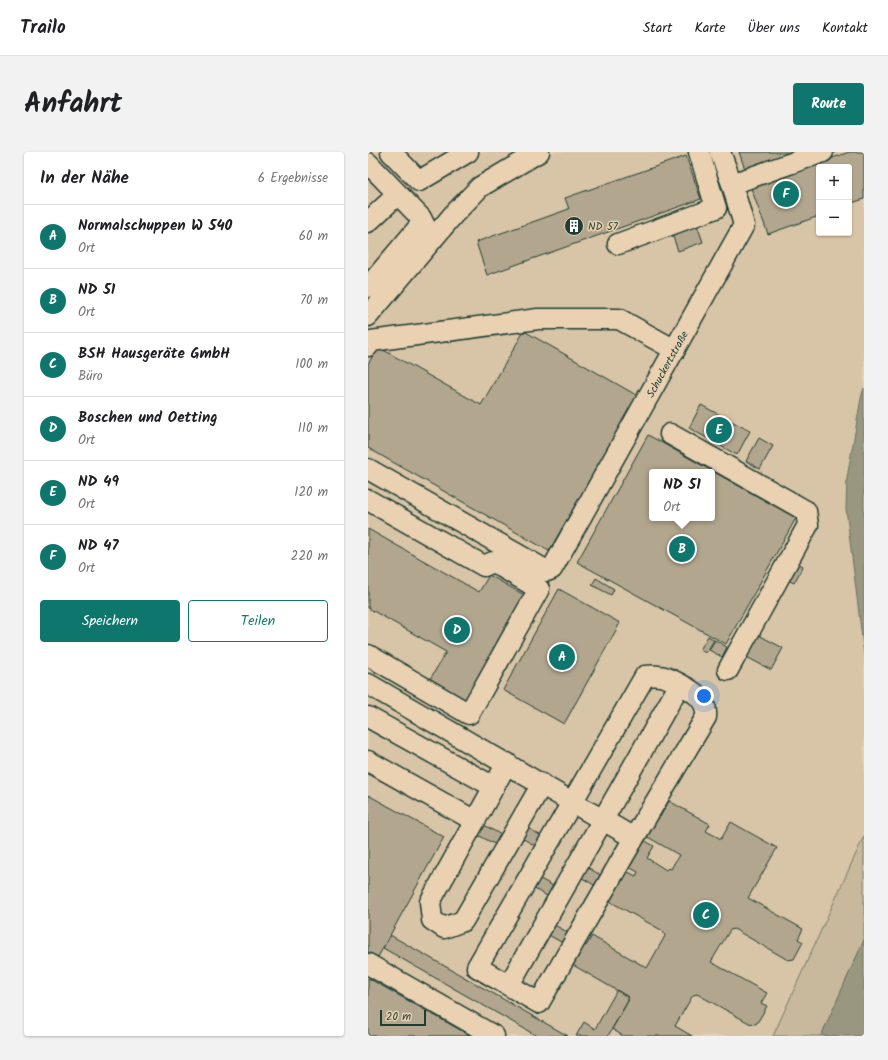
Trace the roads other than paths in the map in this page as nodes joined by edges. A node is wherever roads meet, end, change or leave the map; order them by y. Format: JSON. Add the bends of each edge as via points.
{"nodes":[{"id":1,"x":391,"y":152,"type":"edge"},
{"id":2,"x":468,"y":152,"type":"edge"},
{"id":3,"x":539,"y":152,"type":"edge"},
{"id":4,"x":699,"y":152,"type":"edge"},
{"id":5,"x":720,"y":152,"type":"edge"},
{"id":6,"x":823,"y":152,"type":"edge"},
{"id":7,"x":517,"y":158,"type":"edge"},
{"id":8,"x":368,"y":163,"type":"edge"},
{"id":9,"x":732,"y":184,"type":"junction"},
{"id":10,"x":398,"y":194,"type":"junction"},
{"id":11,"x":368,"y":222,"type":"edge"},
{"id":12,"x":428,"y":230,"type":"junction"},
{"id":13,"x":618,"y":244,"type":"dead end"},
{"id":14,"x":368,"y":287,"type":"edge"},
{"id":15,"x":368,"y":316,"type":"edge"},
{"id":16,"x":368,"y":346,"type":"edge"},
{"id":17,"x":675,"y":350,"type":"junction"},
{"id":18,"x":670,"y":434,"type":"dead end"},
{"id":19,"x":368,"y":469,"type":"edge"},
{"id":20,"x":368,"y":500,"type":"edge"},
{"id":21,"x":368,"y":655,"type":"edge"},
{"id":22,"x":728,"y":670,"type":"dead end"},
{"id":23,"x":368,"y":684,"type":"edge"},
{"id":24,"x":680,"y":684,"type":"junction"},
{"id":25,"x":368,"y":717,"type":"edge"},
{"id":26,"x":368,"y":761,"type":"edge"},
{"id":27,"x":506,"y":764,"type":"junction"},
{"id":28,"x":542,"y":784,"type":"junction"},
{"id":29,"x":494,"y":786,"type":"junction"},
{"id":30,"x":572,"y":802,"type":"junction"},
{"id":31,"x":603,"y":820,"type":"junction"},
{"id":32,"x":475,"y":821,"type":"junction"},
{"id":33,"x":634,"y":838,"type":"junction"},
{"id":34,"x":368,"y":964,"type":"edge"},
{"id":35,"x":509,"y":985,"type":"junction"},
{"id":36,"x":494,"y":1036,"type":"edge"}],
"edges":[{"from":1,"to":2,"type":"lane","via":[[419,181]]},
{"from":3,"to":7,"type":"lane"},
{"from":4,"to":13,"type":"lane","via":[[716,208]]},
{"from":5,"to":9,"type":"lane","name":"Schuckertstraße"},
{"from":6,"to":9,"type":"lane"},
{"from":7,"to":12,"type":"lane","via":[[480,187],[453,215]]},
{"from":8,"to":10,"type":"lane"},
{"from":9,"to":17,"type":"lane","name":"Schuckertstraße","via":[[744,225]]},
{"from":10,"to":11,"type":"lane"},
{"from":10,"to":12,"type":"lane"},
{"from":12,"to":14,"type":"lane"},
{"from":12,"to":15,"type":"lane"},
{"from":16,"to":17,"type":"lane","via":[[371,341],[538,319],[619,318]]},
{"from":17,"to":19,"type":"lane","name":"Schuckertstraße","via":[[552,569],[547,571]]},
{"from":18,"to":22,"type":"lane","via":[[806,511],[808,524]]},
{"from":20,"to":21,"type":"lane","via":[[484,566],[493,562],[539,589],[469,714]]},
{"from":23,"to":27,"type":"lane"},
{"from":24,"to":30,"type":"lane","via":[[666,676],[645,676]]},
{"from":24,"to":31,"type":"lane"},
{"from":24,"to":33,"type":"lane","via":[[697,693],[707,710],[706,717]]},
{"from":25,"to":29,"type":"lane"},
{"from":26,"to":32,"type":"lane"},
{"from":27,"to":28,"type":"lane"},
{"from":27,"to":29,"type":"lane"},
{"from":28,"to":30,"type":"lane"},
{"from":28,"to":32,"type":"lane","via":[[463,921],[444,928],[432,920],[430,902]]},
{"from":29,"to":32,"type":"lane"},
{"from":30,"to":31,"type":"lane"},
{"from":30,"to":35,"type":"lane","via":[[477,967]]},
{"from":31,"to":33,"type":"lane"},
{"from":31,"to":35,"type":"lane"},
{"from":33,"to":35,"type":"lane","via":[[539,1003]]},
{"from":34,"to":36,"type":"lane"}]}
